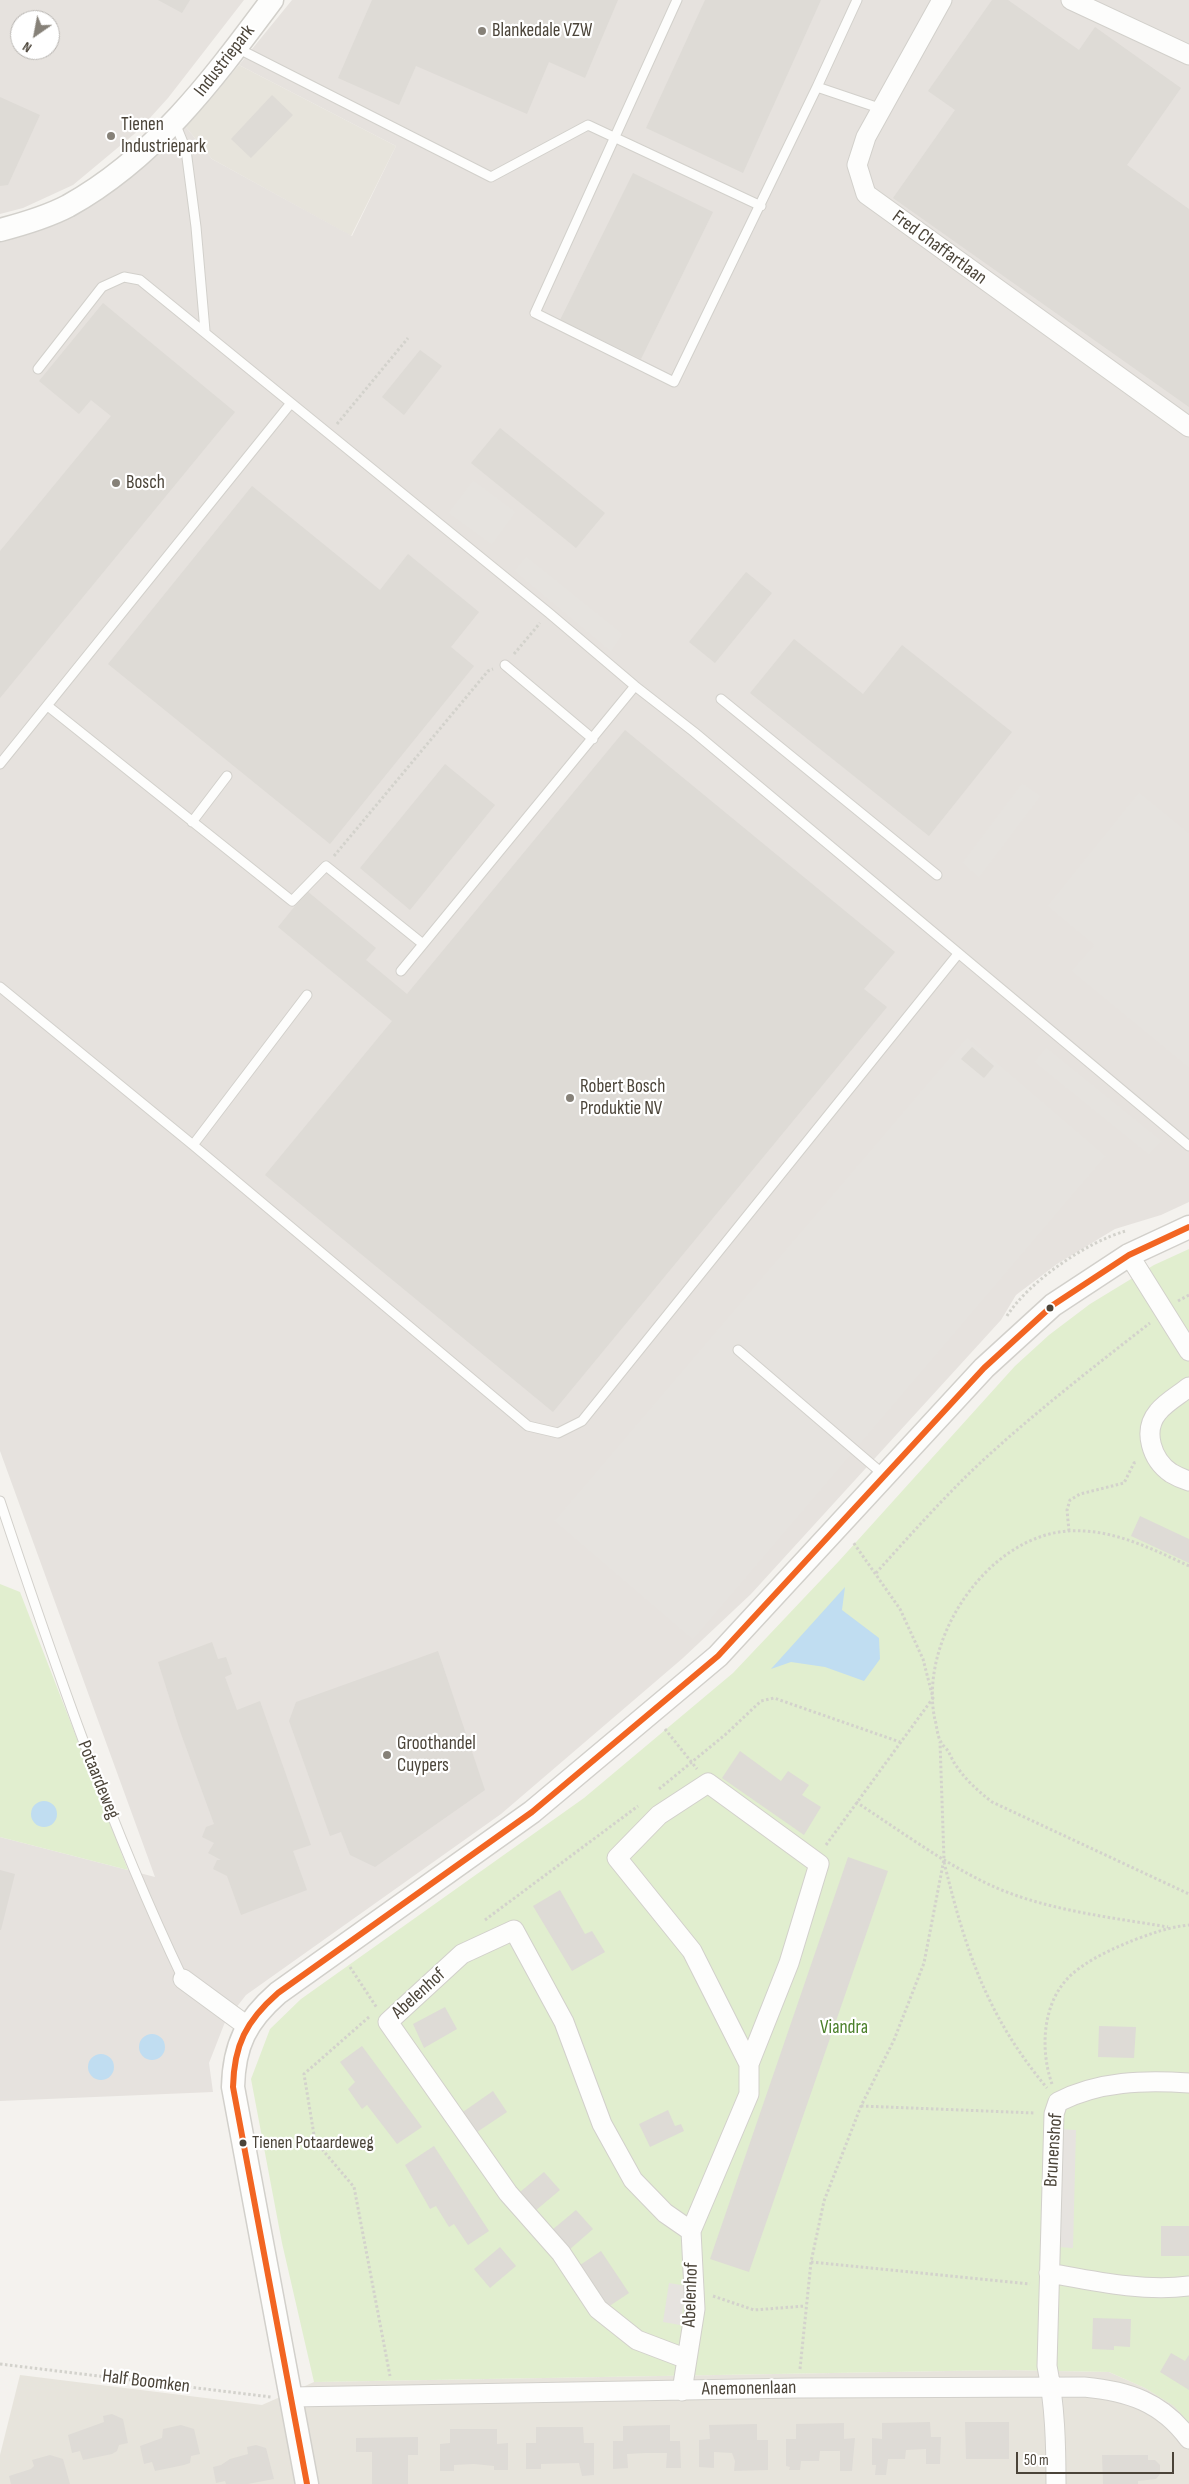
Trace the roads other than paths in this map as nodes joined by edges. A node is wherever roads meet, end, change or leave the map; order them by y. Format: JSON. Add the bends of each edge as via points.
{"nodes":[{"id":1,"x":272,"y":0,"type":"edge"},
{"id":2,"x":677,"y":0,"type":"edge"},
{"id":3,"x":857,"y":0,"type":"edge"},
{"id":4,"x":942,"y":0,"type":"edge"},
{"id":5,"x":1072,"y":0,"type":"edge"},
{"id":6,"x":237,"y":48,"type":"junction"},
{"id":7,"x":1189,"y":55,"type":"edge"},
{"id":8,"x":817,"y":87,"type":"junction"},
{"id":9,"x":882,"y":109,"type":"junction"},
{"id":10,"x":175,"y":123,"type":"junction"},
{"id":11,"x":616,"y":137,"type":"junction"},
{"id":12,"x":760,"y":206,"type":"junction"},
{"id":13,"x":0,"y":230,"type":"edge"},
{"id":14,"x":205,"y":331,"type":"junction"},
{"id":15,"x":38,"y":369,"type":"dead end"},
{"id":16,"x":291,"y":403,"type":"junction"},
{"id":17,"x":1189,"y":426,"type":"edge"},
{"id":18,"x":505,"y":665,"type":"road end"},
{"id":19,"x":635,"y":686,"type":"junction"},
{"id":20,"x":721,"y":699,"type":"dead end"},
{"id":21,"x":49,"y":707,"type":"junction"},
{"id":22,"x":593,"y":739,"type":"junction"},
{"id":23,"x":0,"y":764,"type":"edge"},
{"id":24,"x":227,"y":776,"type":"dead end"},
{"id":25,"x":192,"y":822,"type":"junction"},
{"id":26,"x":938,"y":875,"type":"dead end"},
{"id":27,"x":423,"y":944,"type":"junction"},
{"id":28,"x":958,"y":954,"type":"junction"},
{"id":29,"x":401,"y":971,"type":"dead end"},
{"id":30,"x":0,"y":987,"type":"edge"},
{"id":31,"x":307,"y":995,"type":"dead end"},
{"id":32,"x":192,"y":1145,"type":"junction"},
{"id":33,"x":1189,"y":1146,"type":"edge"},
{"id":34,"x":1189,"y":1227,"type":"edge"},
{"id":35,"x":1129,"y":1255,"type":"junction"},
{"id":36,"x":738,"y":1350,"type":"dead end"},
{"id":37,"x":1189,"y":1351,"type":"edge"},
{"id":38,"x":1189,"y":1388,"type":"edge"},
{"id":39,"x":886,"y":1476,"type":"junction"},
{"id":40,"x":1189,"y":1481,"type":"edge"},
{"id":41,"x":0,"y":1501,"type":"edge"},
{"id":42,"x":183,"y":1979,"type":"joint"},
{"id":43,"x":247,"y":2026,"type":"junction"},
{"id":44,"x":749,"y":2064,"type":"junction"},
{"id":45,"x":1189,"y":2083,"type":"edge"},
{"id":46,"x":691,"y":2231,"type":"junction"},
{"id":47,"x":1049,"y":2280,"type":"junction"},
{"id":48,"x":1189,"y":2286,"type":"edge"},
{"id":49,"x":686,"y":2359,"type":"junction"},
{"id":50,"x":1052,"y":2388,"type":"junction"},
{"id":51,"x":682,"y":2391,"type":"junction"},
{"id":52,"x":291,"y":2397,"type":"junction"},
{"id":53,"x":1189,"y":2439,"type":"edge"},
{"id":54,"x":307,"y":2484,"type":"edge"},
{"id":55,"x":1056,"y":2484,"type":"edge"}],
"edges":[{"from":1,"to":6,"type":"street","name":"Industriepark"},
{"from":2,"to":11,"type":"lane"},
{"from":3,"to":8,"type":"lane"},
{"from":4,"to":9,"type":"street","name":"Fred Chaffartlaan"},
{"from":5,"to":7,"type":"street"},
{"from":6,"to":10,"type":"street","name":"Industriepark"},
{"from":6,"to":11,"type":"lane","via":[[491,177],[588,125]]},
{"from":8,"to":9,"type":"lane"},
{"from":8,"to":12,"type":"lane"},
{"from":9,"to":17,"type":"street","name":"Fred Chaffartlaan","via":[[866,137],[857,165],[866,194]]},
{"from":10,"to":13,"type":"street","name":"Industriepark","via":[[131,163],[66,207]]},
{"from":10,"to":14,"type":"lane","via":[[186,150]]},
{"from":11,"to":12,"type":"lane"},
{"from":11,"to":12,"type":"lane","via":[[535,313],[674,382]]},
{"from":14,"to":15,"type":"lane","via":[[140,280],[124,277],[102,287]]},
{"from":14,"to":16,"type":"lane"},
{"from":16,"to":19,"type":"lane"},
{"from":16,"to":21,"type":"lane"},
{"from":18,"to":22,"type":"lane"},
{"from":19,"to":22,"type":"lane"},
{"from":19,"to":28,"type":"lane"},
{"from":20,"to":26,"type":"lane"},
{"from":21,"to":23,"type":"lane"},
{"from":21,"to":25,"type":"lane"},
{"from":22,"to":27,"type":"lane"},
{"from":24,"to":25,"type":"lane"},
{"from":25,"to":27,"type":"lane","via":[[292,902],[326,866]]},
{"from":27,"to":29,"type":"lane"},
{"from":28,"to":32,"type":"lane","via":[[582,1421],[558,1433],[528,1426]]},
{"from":28,"to":33,"type":"lane"},
{"from":30,"to":32,"type":"lane"},
{"from":31,"to":32,"type":"lane"},
{"from":34,"to":35,"type":"street"},
{"from":35,"to":37,"type":"street"},
{"from":35,"to":39,"type":"street","via":[[1053,1305],[1014,1340],[984,1368]]},
{"from":36,"to":39,"type":"lane"},
{"from":38,"to":40,"type":"street","via":[[1158,1411],[1150,1424],[1150,1441],[1156,1458],[1171,1473]]},
{"from":39,"to":43,"type":"street","via":[[746,1628],[652,1713],[532,1812],[278,1992]]},
{"from":41,"to":42,"type":"lane","name":"Potaardeweg","via":[[70,1711],[148,1907]]},
{"from":42,"to":43,"type":"street","name":"Potaardeweg"},
{"from":43,"to":52,"type":"street","via":[[236,2051],[233,2087]]},
{"from":44,"to":44,"type":"street","name":"Abelenhof","via":[[692,1950],[617,1858],[659,1815],[708,1783],[819,1864],[789,1963]]},
{"from":44,"to":46,"type":"street","name":"Abelenhof","via":[[749,2094]]},
{"from":45,"to":47,"type":"street","name":"Brunenshof","via":[[1152,2081],[1078,2091],[1056,2108]]},
{"from":46,"to":49,"type":"street","name":"Abelenhof","via":[[695,2309]]},
{"from":46,"to":49,"type":"street","name":"Abelenhof","via":[[666,2213],[633,2180],[602,2124],[564,2022],[514,1930],[462,1954],[388,2022],[508,2193],[561,2254],[598,2309],[638,2340]]},
{"from":47,"to":48,"type":"street","via":[[1170,2288]]},
{"from":47,"to":50,"type":"street","name":"Brunenshof","via":[[1047,2366]]},
{"from":49,"to":51,"type":"street","name":"Abelenhof"},
{"from":50,"to":51,"type":"street","name":"Anemonenlaan"},
{"from":50,"to":53,"type":"street","name":"Anemonenlaan","via":[[1110,2389],[1133,2396],[1176,2422]]},
{"from":50,"to":55,"type":"street","name":"Brunenshof"},
{"from":51,"to":52,"type":"street","name":"Anemonenlaan"},
{"from":52,"to":54,"type":"street"}]}
